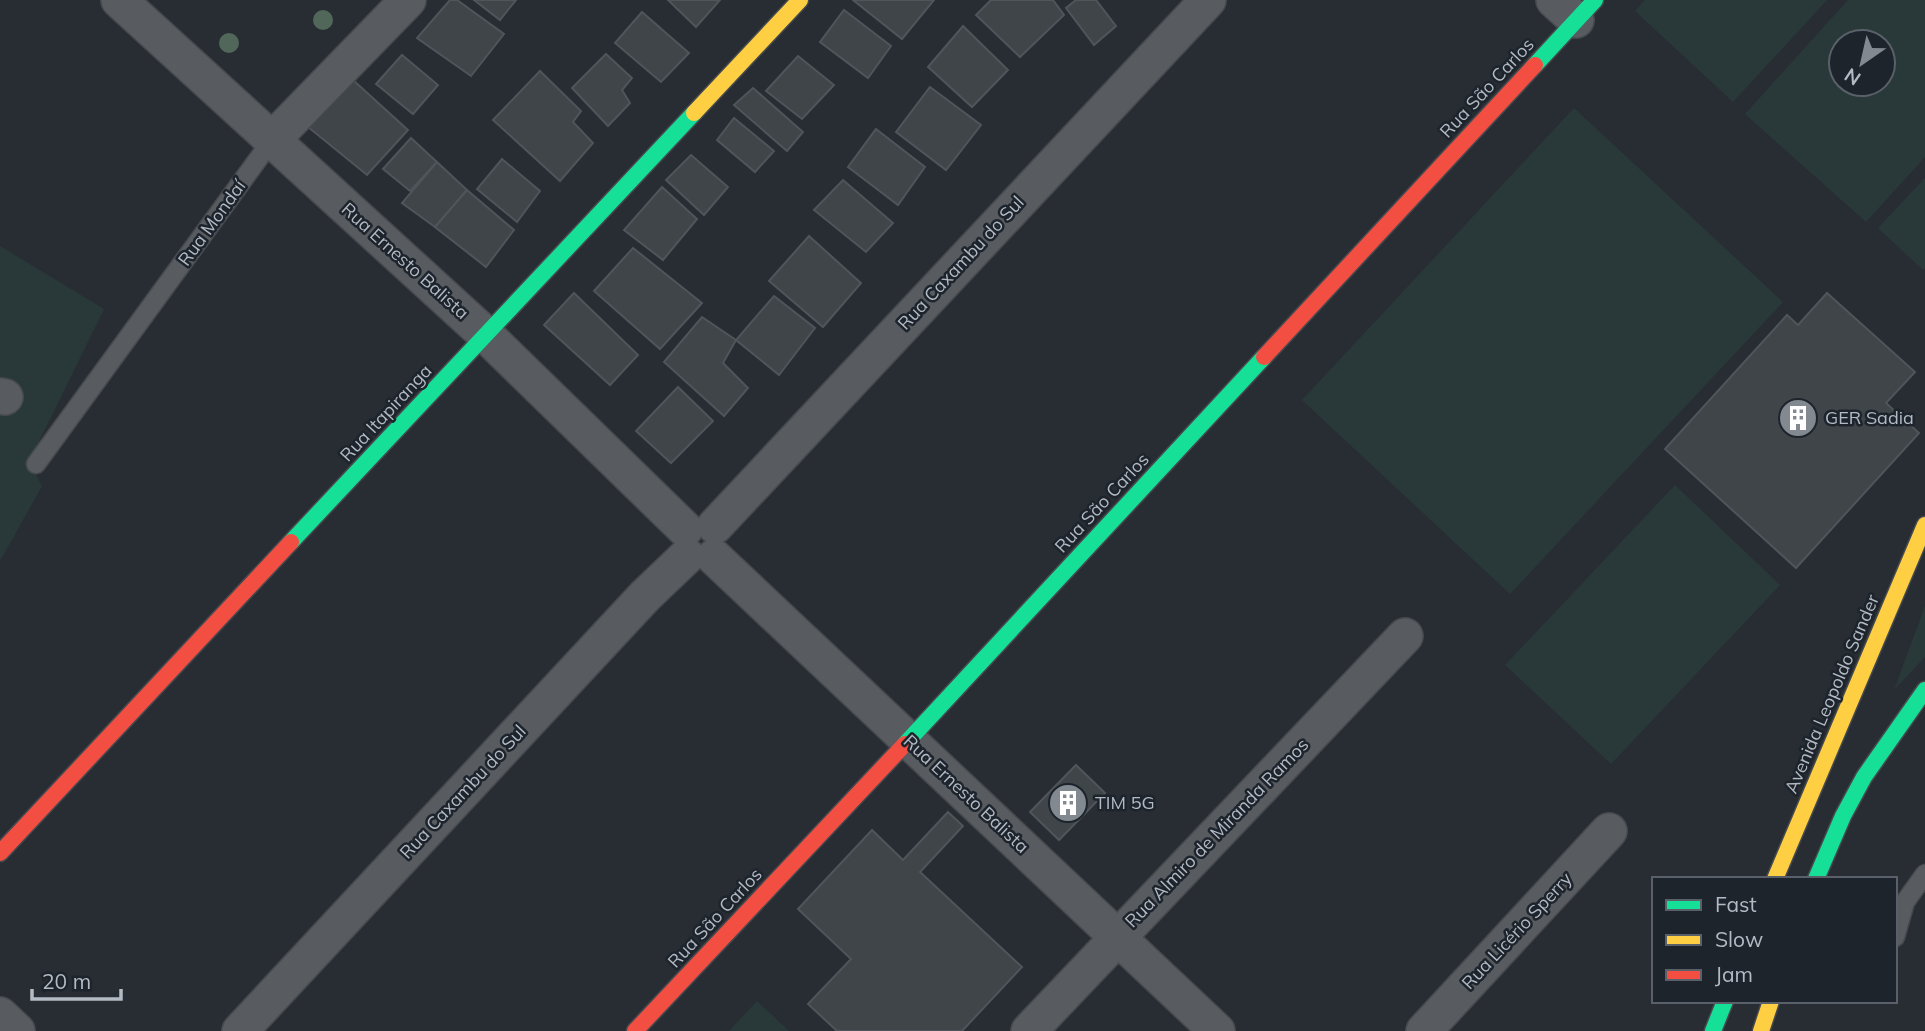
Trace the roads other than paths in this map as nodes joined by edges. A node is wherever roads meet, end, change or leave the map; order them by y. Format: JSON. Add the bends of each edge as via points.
{"nodes":[{"id":1,"x":120,"y":0,"type":"edge"},
{"id":2,"x":408,"y":0,"type":"edge"},
{"id":3,"x":800,"y":0,"type":"edge"},
{"id":4,"x":1208,"y":0,"type":"edge"},
{"id":5,"x":1575,"y":7,"type":"edge"},
{"id":6,"x":272,"y":140,"type":"junction"},
{"id":7,"x":486,"y":335,"type":"junction"},
{"id":8,"x":36,"y":464,"type":"dead end"},
{"id":9,"x":1925,"y":525,"type":"edge"},
{"id":10,"x":700,"y":542,"type":"junction"},
{"id":11,"x":1405,"y":636,"type":"dead end"},
{"id":12,"x":1925,"y":690,"type":"edge"},
{"id":13,"x":909,"y":740,"type":"junction"},
{"id":14,"x":1609,"y":831,"type":"dead end"},
{"id":15,"x":0,"y":853,"type":"edge"},
{"id":16,"x":1925,"y":874,"type":"edge"},
{"id":17,"x":1776,"y":877,"type":"edge"},
{"id":18,"x":1817,"y":877,"type":"edge"},
{"id":19,"x":1897,"y":930,"type":"edge"},
{"id":20,"x":1118,"y":937,"type":"junction"},
{"id":21,"x":1725,"y":1003,"type":"edge"},
{"id":22,"x":1770,"y":1003,"type":"edge"},
{"id":23,"x":0,"y":1016,"type":"edge"},
{"id":24,"x":17,"y":1031,"type":"edge"},
{"id":25,"x":240,"y":1031,"type":"edge"},
{"id":26,"x":635,"y":1031,"type":"edge"},
{"id":27,"x":1029,"y":1031,"type":"edge"},
{"id":28,"x":1217,"y":1031,"type":"edge"},
{"id":29,"x":1424,"y":1031,"type":"edge"},
{"id":30,"x":1713,"y":1031,"type":"edge"},
{"id":31,"x":1760,"y":1031,"type":"edge"}],
"edges":[{"from":1,"to":6,"type":"street","name":"Rua Ernesto Balista"},
{"from":2,"to":6,"type":"street","name":"Rua Mondaí"},
{"from":3,"to":7,"type":"main road","name":"Rua Itapiranga"},
{"from":4,"to":10,"type":"street","name":"Rua Caxambu do Sul"},
{"from":5,"to":13,"type":"main road","name":"Rua São Carlos"},
{"from":6,"to":7,"type":"street","name":"Rua Ernesto Balista"},
{"from":6,"to":8,"type":"lane","name":"Rua Mondaí"},
{"from":7,"to":10,"type":"street","name":"Rua Ernesto Balista"},
{"from":7,"to":15,"type":"main road","name":"Rua Itapiranga"},
{"from":9,"to":17,"type":"main road","name":"Avenida Leopoldo Sander"},
{"from":10,"to":13,"type":"street","name":"Rua Ernesto Balista"},
{"from":10,"to":25,"type":"street","name":"Rua Caxambu do Sul"},
{"from":11,"to":20,"type":"street","name":"Rua Almiro de Miranda Ramos"},
{"from":12,"to":18,"type":"main road","via":[[1864,777]]},
{"from":13,"to":20,"type":"street","name":"Rua Ernesto Balista"},
{"from":13,"to":26,"type":"main road","name":"Rua São Carlos"},
{"from":14,"to":29,"type":"street","name":"Rua Licério Sperry"},
{"from":16,"to":19,"type":"lane","via":[[1905,902]]},
{"from":20,"to":27,"type":"street","name":"Rua Almiro de Miranda Ramos"},
{"from":20,"to":28,"type":"street","name":"Rua Ernesto Balista"},
{"from":21,"to":30,"type":"main road"},
{"from":22,"to":31,"type":"main road"},
{"from":23,"to":24,"type":"street"}]}
